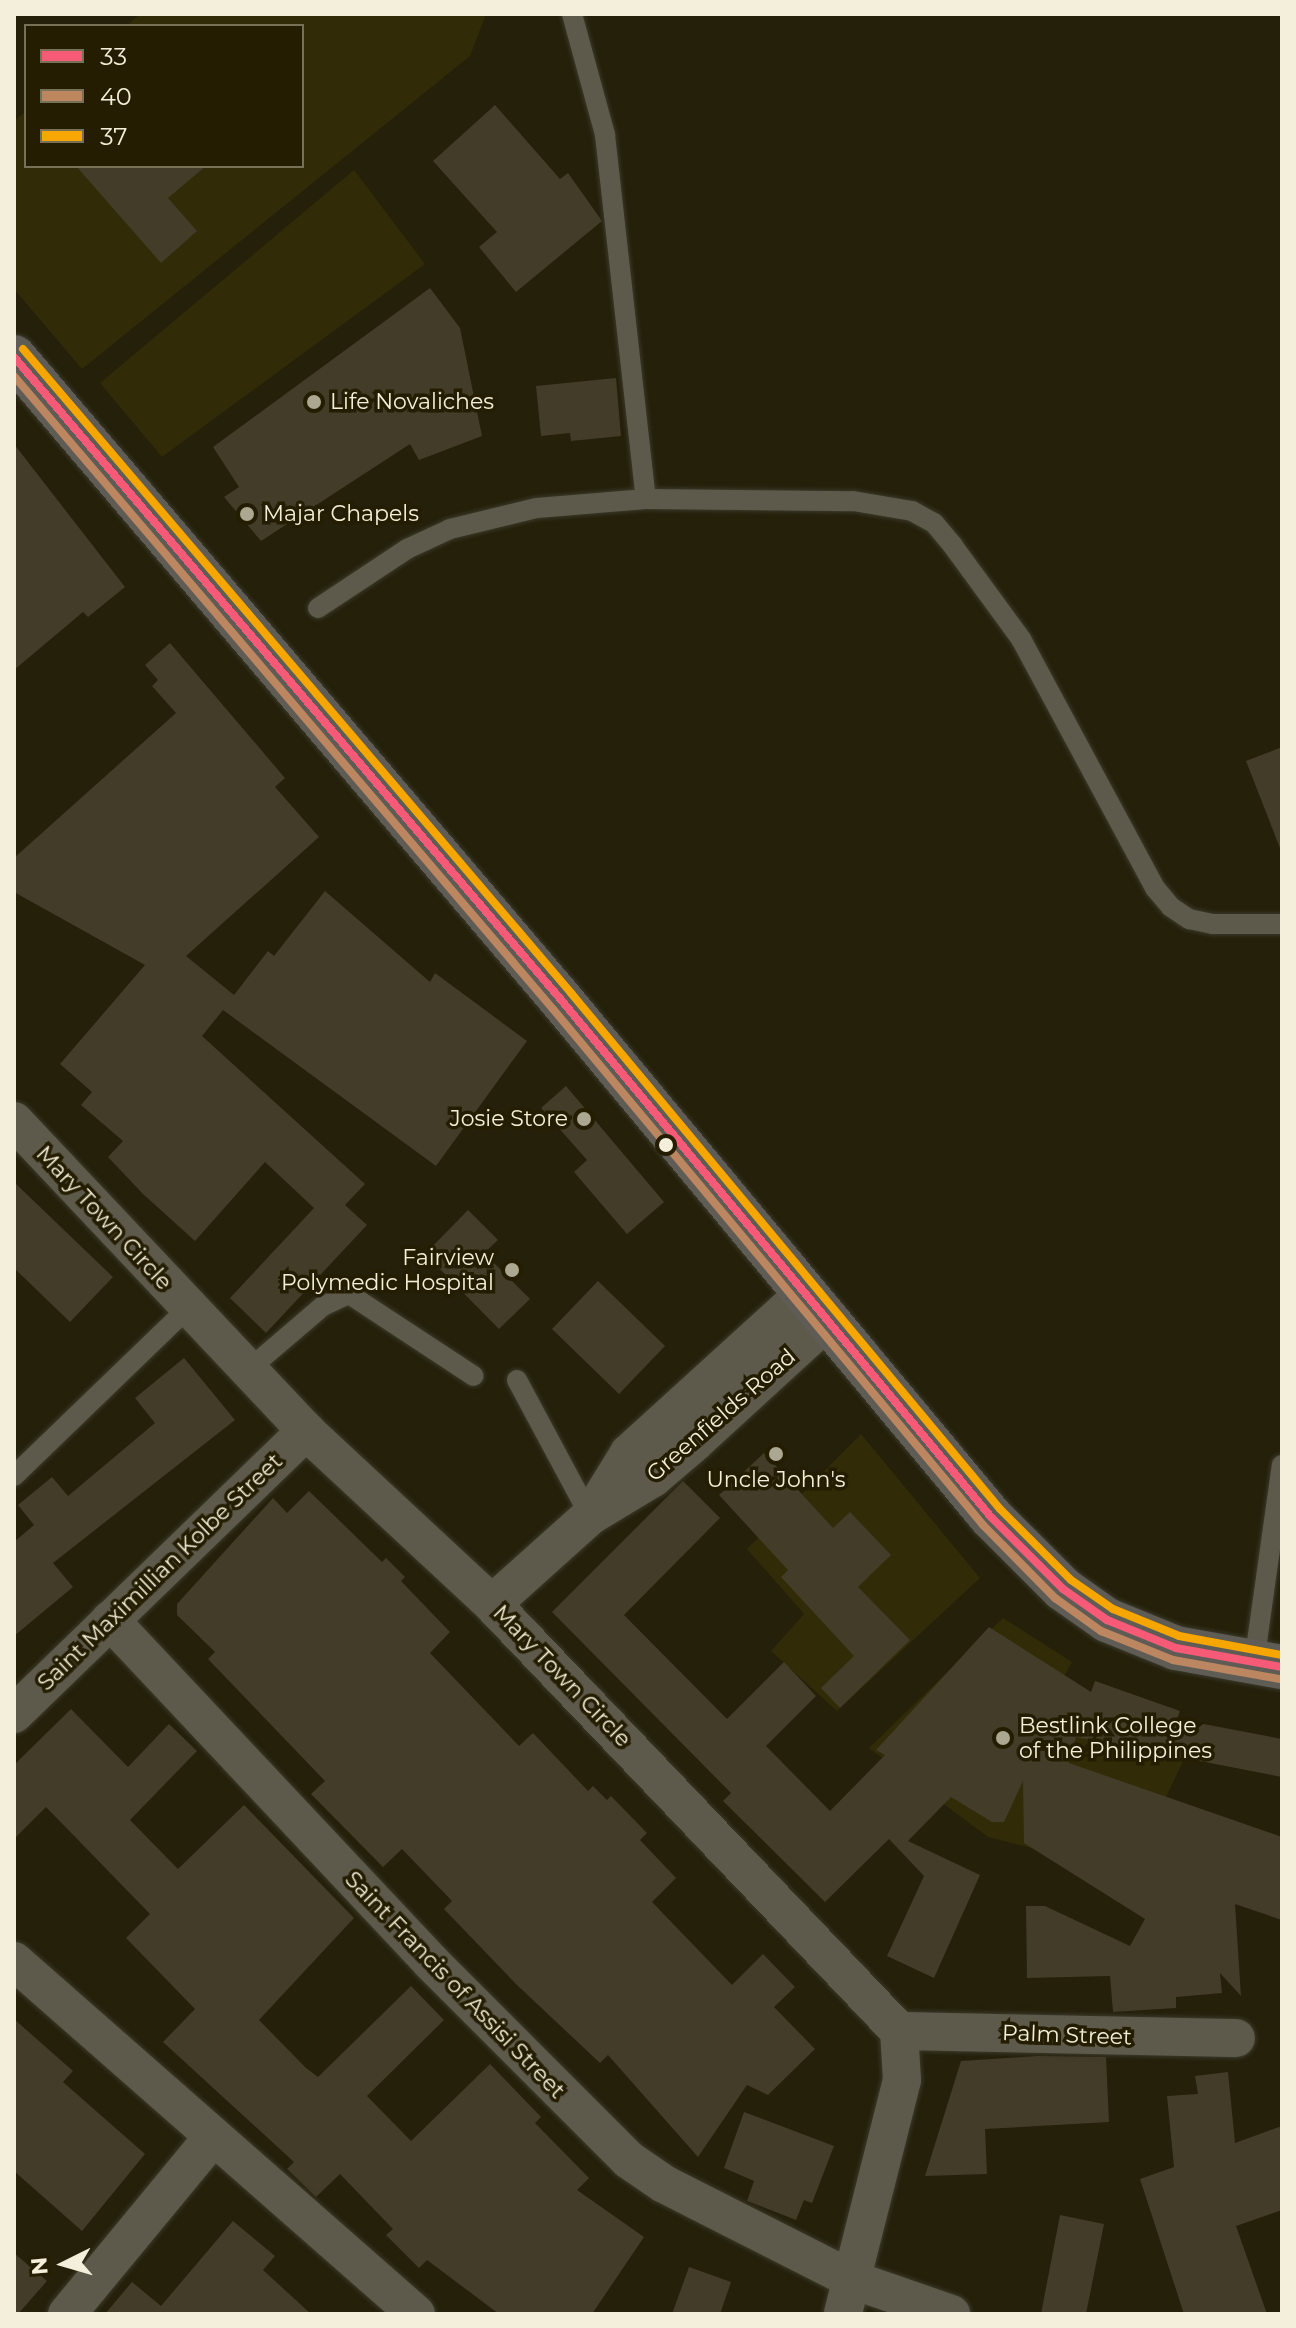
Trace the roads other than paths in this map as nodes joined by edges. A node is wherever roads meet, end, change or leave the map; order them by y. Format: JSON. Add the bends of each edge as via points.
{"nodes":[{"id":1,"x":572,"y":14,"type":"edge"},
{"id":2,"x":14,"y":357,"type":"edge"},
{"id":3,"x":646,"y":499,"type":"junction"},
{"id":4,"x":318,"y":608,"type":"dead end"},
{"id":5,"x":1282,"y":924,"type":"edge"},
{"id":6,"x":14,"y":1121,"type":"edge"},
{"id":7,"x":816,"y":1307,"type":"junction"},
{"id":8,"x":188,"y":1308,"type":"junction"},
{"id":9,"x":248,"y":1370,"type":"junction"},
{"id":10,"x":474,"y":1376,"type":"dead end"},
{"id":11,"x":517,"y":1380,"type":"dead end"},
{"id":12,"x":306,"y":1431,"type":"junction"},
{"id":13,"x":1282,"y":1465,"type":"edge"},
{"id":14,"x":14,"y":1476,"type":"edge"},
{"id":15,"x":590,"y":1516,"type":"junction"},
{"id":16,"x":492,"y":1604,"type":"junction"},
{"id":17,"x":110,"y":1620,"type":"junction"},
{"id":18,"x":1268,"y":1665,"type":"edge"},
{"id":19,"x":14,"y":1714,"type":"edge"},
{"id":20,"x":14,"y":1961,"type":"edge"},
{"id":21,"x":899,"y":2031,"type":"junction"},
{"id":22,"x":1236,"y":2038,"type":"dead end"},
{"id":23,"x":212,"y":2138,"type":"junction"},
{"id":24,"x":848,"y":2297,"type":"edge"},
{"id":25,"x":67,"y":2314,"type":"edge"},
{"id":26,"x":416,"y":2314,"type":"edge"},
{"id":27,"x":951,"y":2314,"type":"edge"}],
"edges":[{"from":1,"to":3,"type":"lane","via":[[605,135]]},
{"from":2,"to":7,"type":"main road"},
{"from":3,"to":4,"type":"lane","via":[[537,508],[450,529],[373,569]]},
{"from":3,"to":5,"type":"lane","via":[[853,501],[912,511],[934,523],[1021,639],[1155,888],[1171,907],[1189,919],[1212,924]]},
{"from":6,"to":8,"type":"street","name":"Mary Town Circle"},
{"from":7,"to":15,"type":"street","name":"Greenfields Road","via":[[653,1478]]},
{"from":7,"to":18,"type":"main road","via":[[991,1517],[1063,1589],[1107,1620],[1176,1648]]},
{"from":8,"to":9,"type":"street","name":"Mary Town Circle"},
{"from":8,"to":14,"type":"lane"},
{"from":9,"to":10,"type":"lane","via":[[323,1306],[349,1294]]},
{"from":9,"to":12,"type":"street","name":"Mary Town Circle"},
{"from":11,"to":15,"type":"lane"},
{"from":12,"to":16,"type":"street","name":"Mary Town Circle"},
{"from":12,"to":17,"type":"street","name":"Saint Maximillian Kolbe Street"},
{"from":13,"to":18,"type":"lane"},
{"from":15,"to":16,"type":"street","name":"Greenfields Road"},
{"from":16,"to":21,"type":"street","name":"Mary Town Circle"},
{"from":17,"to":19,"type":"street","name":"Saint Maximillian Kolbe Street"},
{"from":17,"to":24,"type":"street","name":"Saint Francis of Assisi Street","via":[[430,1961],[629,2160]]},
{"from":20,"to":23,"type":"street"},
{"from":21,"to":22,"type":"street","name":"Palm Street"},
{"from":21,"to":24,"type":"street","via":[[902,2080]]},
{"from":23,"to":25,"type":"street"},
{"from":23,"to":26,"type":"street"},
{"from":24,"to":27,"type":"street","name":"Saint Francis of Assisi Street"}]}
